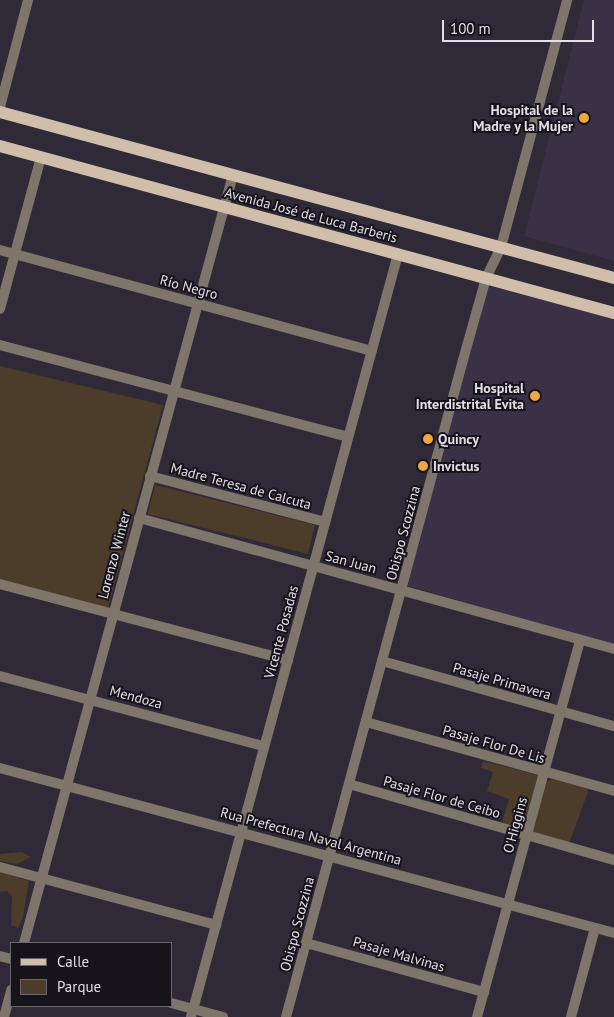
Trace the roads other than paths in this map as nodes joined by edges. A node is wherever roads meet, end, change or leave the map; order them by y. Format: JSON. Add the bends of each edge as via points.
{"nodes":[{"id":1,"x":28,"y":0,"type":"edge"},
{"id":2,"x":567,"y":0,"type":"edge"},
{"id":3,"x":0,"y":107,"type":"edge"},
{"id":4,"x":0,"y":112,"type":"edge"},
{"id":5,"x":0,"y":146,"type":"edge"},
{"id":6,"x":41,"y":157,"type":"junction"},
{"id":7,"x":233,"y":175,"type":"junction"},
{"id":8,"x":223,"y":206,"type":"junction"},
{"id":9,"x":501,"y":247,"type":"junction"},
{"id":10,"x":0,"y":250,"type":"edge"},
{"id":11,"x":15,"y":254,"type":"junction"},
{"id":12,"x":398,"y":254,"type":"junction"},
{"id":13,"x":486,"y":278,"type":"junction"},
{"id":14,"x":614,"y":278,"type":"edge"},
{"id":15,"x":197,"y":303,"type":"junction"},
{"id":16,"x":0,"y":309,"type":"edge"},
{"id":17,"x":614,"y":313,"type":"edge"},
{"id":18,"x":0,"y":345,"type":"edge"},
{"id":19,"x":371,"y":351,"type":"junction"},
{"id":20,"x":173,"y":390,"type":"junction"},
{"id":21,"x":347,"y":437,"type":"junction"},
{"id":22,"x":150,"y":476,"type":"junction"},
{"id":23,"x":139,"y":518,"type":"junction"},
{"id":24,"x":325,"y":522,"type":"junction"},
{"id":25,"x":313,"y":566,"type":"junction"},
{"id":26,"x":0,"y":584,"type":"edge"},
{"id":27,"x":402,"y":590,"type":"junction"},
{"id":28,"x":113,"y":612,"type":"junction"},
{"id":29,"x":580,"y":640,"type":"junction"},
{"id":30,"x":614,"y":649,"type":"edge"},
{"id":31,"x":288,"y":660,"type":"junction"},
{"id":32,"x":382,"y":661,"type":"junction"},
{"id":33,"x":0,"y":676,"type":"edge"},
{"id":34,"x":90,"y":698,"type":"junction"},
{"id":35,"x":560,"y":711,"type":"junction"},
{"id":36,"x":366,"y":722,"type":"junction"},
{"id":37,"x":614,"y":726,"type":"edge"},
{"id":38,"x":264,"y":746,"type":"junction"},
{"id":39,"x":0,"y":768,"type":"edge"},
{"id":40,"x":544,"y":772,"type":"junction"},
{"id":41,"x":349,"y":784,"type":"junction"},
{"id":42,"x":67,"y":785,"type":"junction"},
{"id":43,"x":614,"y":791,"type":"edge"},
{"id":44,"x":241,"y":832,"type":"junction"},
{"id":45,"x":526,"y":836,"type":"junction"},
{"id":46,"x":330,"y":856,"type":"junction"},
{"id":47,"x":614,"y":860,"type":"edge"},
{"id":48,"x":0,"y":867,"type":"edge"},
{"id":49,"x":42,"y":877,"type":"junction"},
{"id":50,"x":508,"y":904,"type":"junction"},
{"id":51,"x":216,"y":925,"type":"junction"},
{"id":52,"x":595,"y":928,"type":"junction"},
{"id":53,"x":614,"y":933,"type":"edge"},
{"id":54,"x":24,"y":942,"type":"edge"},
{"id":55,"x":306,"y":943,"type":"junction"},
{"id":56,"x":484,"y":992,"type":"junction"},
{"id":57,"x":10,"y":994,"type":"edge"},
{"id":58,"x":172,"y":1003,"type":"edge"},
{"id":59,"x":192,"y":1013,"type":"edge"},
{"id":60,"x":4,"y":1017,"type":"edge"},
{"id":61,"x":223,"y":1017,"type":"edge"},
{"id":62,"x":286,"y":1017,"type":"edge"},
{"id":63,"x":477,"y":1017,"type":"edge"},
{"id":64,"x":571,"y":1017,"type":"edge"}],
"edges":[{"from":1,"to":3,"type":"street"},
{"from":2,"to":9,"type":"street","name":"Obispo Scozzina"},
{"from":4,"to":7,"type":"main road","name":"Avenida José de Luca Barberis"},
{"from":5,"to":6,"type":"main road","name":"Avenida José de Luca Barberis"},
{"from":6,"to":8,"type":"main road","name":"Avenida José de Luca Barberis"},
{"from":6,"to":11,"type":"street"},
{"from":7,"to":8,"type":"street","name":"Lorenzo Winter"},
{"from":7,"to":9,"type":"main road","name":"Avenida José de Luca Barberis"},
{"from":8,"to":12,"type":"main road","name":"Avenida José de Luca Barberis"},
{"from":8,"to":15,"type":"street","name":"Lorenzo Winter"},
{"from":9,"to":13,"type":"street","name":"Obispo Scozzina"},
{"from":9,"to":14,"type":"main road","name":"Avenida José de Luca Barberis"},
{"from":10,"to":11,"type":"street","name":"Río Negro"},
{"from":11,"to":15,"type":"street","name":"Río Negro"},
{"from":11,"to":16,"type":"street"},
{"from":12,"to":13,"type":"main road","name":"Avenida José de Luca Barberis"},
{"from":12,"to":19,"type":"street","name":"Vicente Posadas"},
{"from":13,"to":17,"type":"main road","name":"Avenida José de Luca Barberis"},
{"from":13,"to":27,"type":"street","name":"Obispo Scozzina"},
{"from":15,"to":19,"type":"street","name":"Río Negro"},
{"from":15,"to":20,"type":"street","name":"Lorenzo Winter"},
{"from":18,"to":20,"type":"street"},
{"from":19,"to":21,"type":"street","name":"Vicente Posadas"},
{"from":20,"to":21,"type":"street"},
{"from":20,"to":22,"type":"street","name":"Lorenzo Winter"},
{"from":21,"to":24,"type":"street","name":"Vicente Posadas"},
{"from":22,"to":23,"type":"street","name":"Lorenzo Winter"},
{"from":22,"to":24,"type":"street","name":"Madre Teresa de Calcuta"},
{"from":23,"to":25,"type":"street","name":"San Juan"},
{"from":23,"to":28,"type":"street","name":"Lorenzo Winter"},
{"from":24,"to":25,"type":"street","name":"Vicente Posadas"},
{"from":25,"to":27,"type":"street","name":"San Juan"},
{"from":25,"to":31,"type":"street","name":"Vicente Posadas"},
{"from":26,"to":28,"type":"street"},
{"from":27,"to":29,"type":"street","name":"San Juan"},
{"from":27,"to":32,"type":"street","name":"Obispo Scozzina"},
{"from":28,"to":31,"type":"street"},
{"from":28,"to":34,"type":"street","name":"Lorenzo Winter"},
{"from":29,"to":30,"type":"street","name":"San Juan"},
{"from":29,"to":35,"type":"street","name":"O'Higgins"},
{"from":31,"to":38,"type":"street","name":"Vicente Posadas"},
{"from":32,"to":35,"type":"street","name":"Pasaje Primavera"},
{"from":32,"to":36,"type":"street","name":"Obispo Scozzina"},
{"from":33,"to":34,"type":"street","name":"Mendoza"},
{"from":34,"to":38,"type":"street","name":"Mendoza"},
{"from":34,"to":42,"type":"street","name":"Lorenzo Winter"},
{"from":35,"to":37,"type":"street","name":"Pasaje Primavera"},
{"from":35,"to":40,"type":"street","name":"O'Higgins"},
{"from":36,"to":40,"type":"street","name":"Pasaje Flor De Lis"},
{"from":36,"to":41,"type":"street","name":"Obispo Scozzina"},
{"from":38,"to":44,"type":"street","name":"Vicente Posadas"},
{"from":39,"to":42,"type":"street","name":"Rua Prefectura Naval Argentina"},
{"from":40,"to":43,"type":"street","name":"Pasaje Flor De Lis"},
{"from":40,"to":45,"type":"street","name":"O'Higgins"},
{"from":41,"to":45,"type":"street","name":"Pasaje Flor de Ceibo"},
{"from":41,"to":46,"type":"street","name":"Obispo Scozzina"},
{"from":42,"to":44,"type":"street","name":"Rua Prefectura Naval Argentina"},
{"from":42,"to":49,"type":"street","name":"Lorenzo Winter"},
{"from":44,"to":46,"type":"street","name":"Rua Prefectura Naval Argentina"},
{"from":44,"to":51,"type":"street","name":"Vicente Posadas"},
{"from":45,"to":47,"type":"street","name":"Pasaje Flor de Ceibo"},
{"from":45,"to":50,"type":"street","name":"O'Higgins"},
{"from":46,"to":50,"type":"street","name":"Rua Prefectura Naval Argentina"},
{"from":46,"to":55,"type":"street","name":"Obispo Scozzina"},
{"from":48,"to":49,"type":"street"},
{"from":49,"to":51,"type":"street"},
{"from":49,"to":54,"type":"street","name":"Lorenzo Winter"},
{"from":50,"to":52,"type":"street","name":"Rua Prefectura Naval Argentina"},
{"from":50,"to":56,"type":"street","name":"O'Higgins"},
{"from":51,"to":59,"type":"street","name":"Vicente Posadas"},
{"from":52,"to":53,"type":"street","name":"Rua Prefectura Naval Argentina"},
{"from":52,"to":64,"type":"street"},
{"from":55,"to":56,"type":"street","name":"Pasaje Malvinas"},
{"from":55,"to":62,"type":"street","name":"Obispo Scozzina"},
{"from":56,"to":63,"type":"street","name":"O'Higgins"},
{"from":57,"to":60,"type":"street"},
{"from":58,"to":59,"type":"street"},
{"from":59,"to":61,"type":"street"}]}
